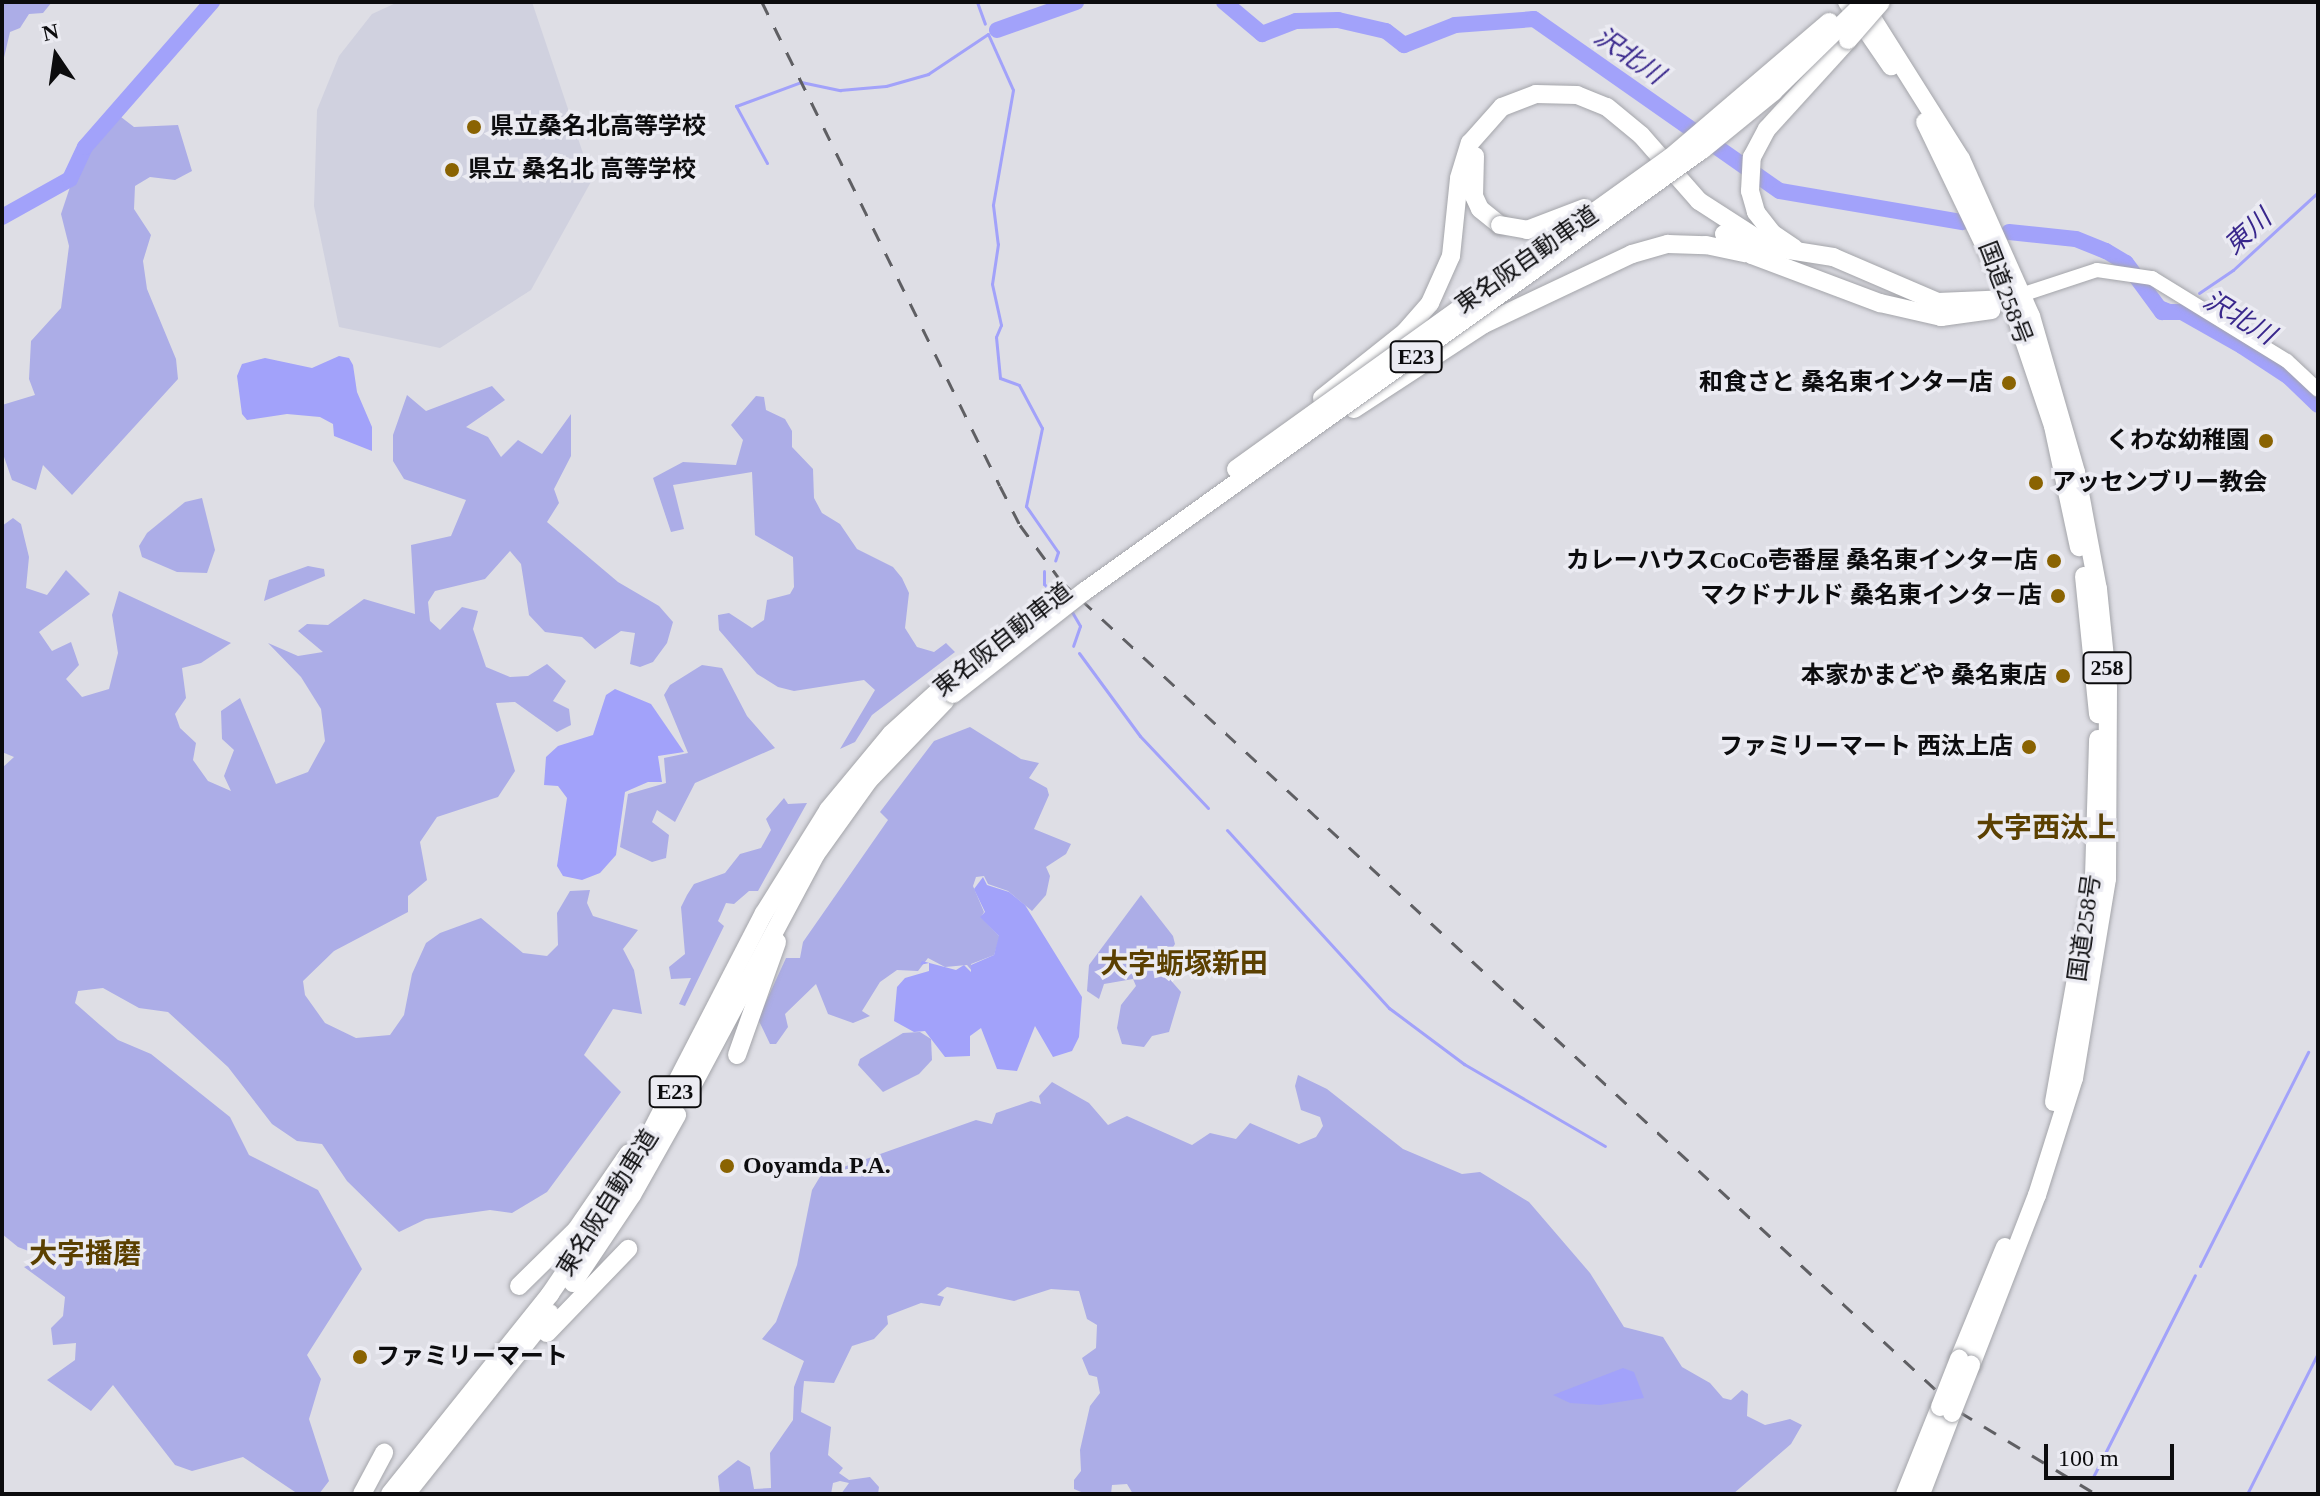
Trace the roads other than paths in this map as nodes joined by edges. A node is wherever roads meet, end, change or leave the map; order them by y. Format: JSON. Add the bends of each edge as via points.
{"nodes":[{"id":1,"x":1848,"y":2,"type":"edge"},
{"id":2,"x":1863,"y":2,"type":"edge"},
{"id":3,"x":1881,"y":2,"type":"edge"},
{"id":4,"x":1742,"y":99,"type":"junction"},
{"id":5,"x":1799,"y":252,"type":"junction"},
{"id":6,"x":1752,"y":255,"type":"junction"},
{"id":7,"x":2016,"y":296,"type":"junction"},
{"id":8,"x":2318,"y":390,"type":"edge"},
{"id":9,"x":1281,"y":453,"type":"junction"},
{"id":10,"x":1243,"y":464,"type":"junction"},
{"id":11,"x":949,"y":689,"type":"junction"},
{"id":12,"x":840,"y":819,"type":"junction"},
{"id":13,"x":703,"y":1036,"type":"junction"},
{"id":14,"x":737,"y":1055,"type":"dead end"},
{"id":15,"x":628,"y":1249,"type":"dead end"},
{"id":16,"x":519,"y":1286,"type":"dead end"},
{"id":17,"x":495,"y":1384,"type":"junction"},
{"id":18,"x":1946,"y":1410,"type":"junction"},
{"id":19,"x":384,"y":1453,"type":"dead end"},
{"id":20,"x":362,"y":1494,"type":"edge"},
{"id":21,"x":390,"y":1494,"type":"edge"},
{"id":22,"x":406,"y":1494,"type":"edge"},
{"id":23,"x":1905,"y":1494,"type":"edge"},
{"id":24,"x":1921,"y":1494,"type":"edge"}],
"edges":[{"from":1,"to":4,"type":"highway","name":"東名阪自動車道","number":"E23","bridge":true},
{"from":1,"to":7,"type":"highway","name":"国道258号","number":"258","via":[[1950,166]]},
{"from":2,"to":7,"type":"highway","name":"国道258号","number":"258","via":[[1961,159]]},
{"from":2,"to":9,"type":"highway","name":"東名阪自動車道","number":"E23","bridge":true,"via":[[1773,92],[1702,150]]},
{"from":3,"to":5,"type":"highway","bridge":true,"via":[[1767,129],[1752,157],[1749,178],[1763,224]]},
{"from":4,"to":6,"type":"highway","bridge":true,"via":[[1580,210],[1527,230],[1500,225],[1480,209],[1474,196],[1472,164],[1493,128],[1523,108],[1570,104],[1615,125],[1682,199]]},
{"from":4,"to":10,"type":"highway","name":"東名阪自動車道","number":"E23","bridge":true,"via":[[1626,191]]},
{"from":5,"to":7,"type":"highway","via":[[1833,257],[1938,302]]},
{"from":5,"to":10,"type":"highway","bridge":true,"via":[[1770,247],[1723,221],[1607,107],[1577,95],[1536,94],[1502,107],[1470,143],[1459,178],[1451,256],[1438,289],[1418,318]]},
{"from":6,"to":7,"type":"highway","via":[[1880,303],[1941,317],[1989,312]]},
{"from":6,"to":9,"type":"highway","bridge":true,"via":[[1706,245],[1656,247],[1577,276],[1484,324],[1310,440]]},
{"from":7,"to":8,"type":"street","via":[[2077,274],[2115,270],[2148,277],[2270,350]]},
{"from":7,"to":18,"type":"highway","name":"国道258号","number":"258","bridge":true,"via":[[2065,422],[2098,589],[2111,746],[2108,864],[2074,1078],[2037,1195]]},
{"from":9,"to":11,"type":"highway","name":"東名阪自動車道","number":"E23","bridge":true},
{"from":10,"to":11,"type":"highway","name":"東名阪自動車道","number":"E23","via":[[1077,582]]},
{"from":11,"to":12,"type":"highway","name":"東名阪自動車道","number":"E23"},
{"from":11,"to":13,"type":"highway","name":"東名阪自動車道","number":"E23","via":[[891,734],[828,810],[770,902]]},
{"from":12,"to":14,"type":"highway","via":[[782,927]]},
{"from":12,"to":17,"type":"highway","name":"東名阪自動車道","number":"E23","via":[[790,898],[632,1195]]},
{"from":13,"to":16,"type":"highway","via":[[576,1230]]},
{"from":13,"to":21,"type":"highway","name":"東名阪自動車道","number":"E23","via":[[647,1144],[585,1245]]},
{"from":15,"to":17,"type":"highway"},
{"from":17,"to":22,"type":"highway","name":"東名阪自動車道","number":"E23"},
{"from":18,"to":23,"type":"highway","name":"国道258号","number":"258"},
{"from":18,"to":24,"type":"highway","name":"国道258号","number":"258"},
{"from":19,"to":20,"type":"highway"}]}
